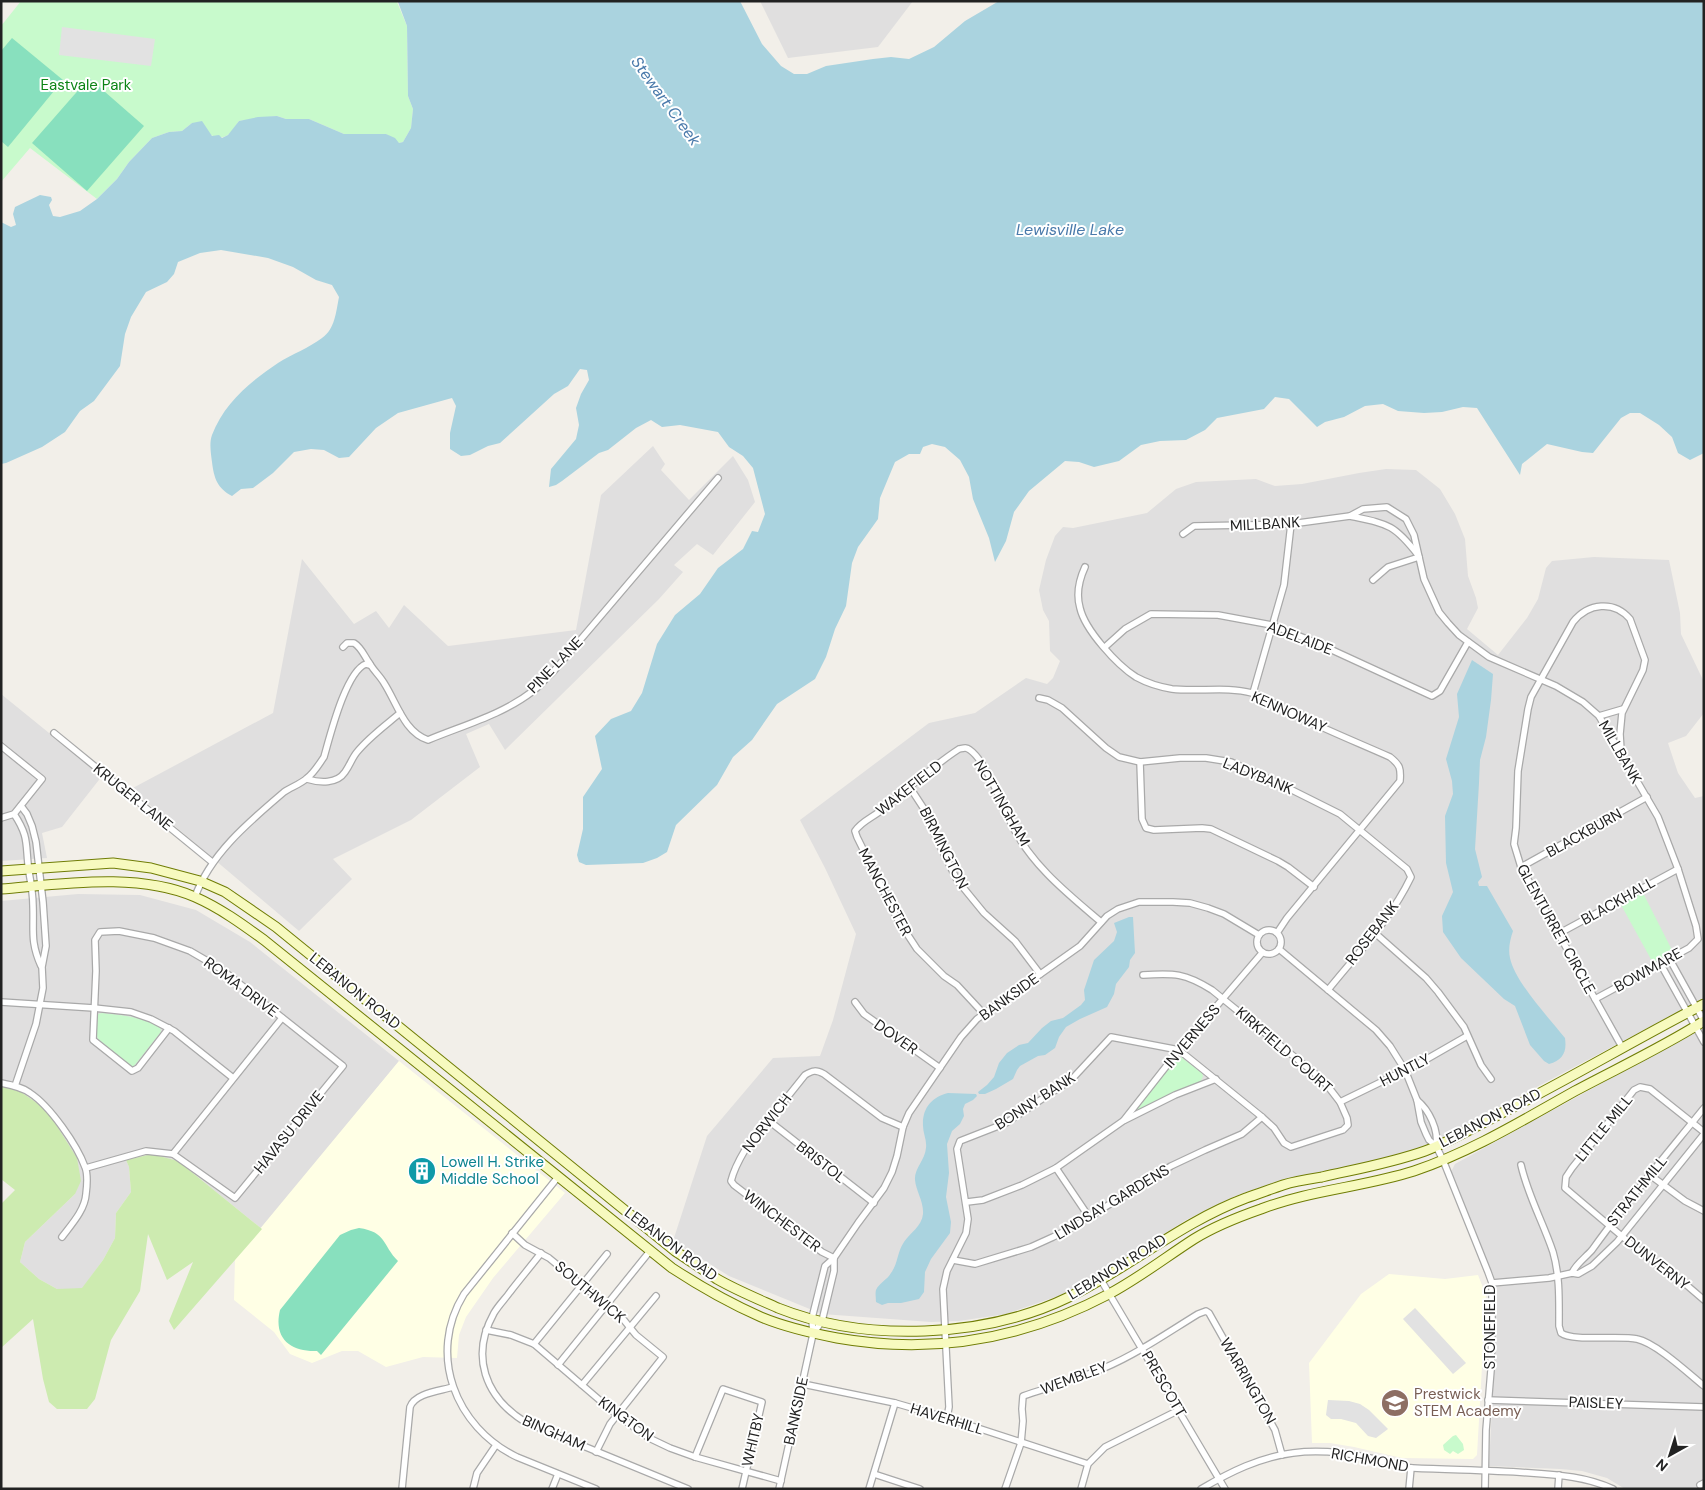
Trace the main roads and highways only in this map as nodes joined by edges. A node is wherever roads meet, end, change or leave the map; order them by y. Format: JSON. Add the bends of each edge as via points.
{"nodes":[{"id":1,"x":1,"y":871,"type":"edge"},
{"id":2,"x":1,"y":889,"type":"edge"},
{"id":3,"x":1700,"y":1006,"type":"edge"},
{"id":4,"x":1704,"y":1021,"type":"edge"},
{"id":5,"x":569,"y":1164,"type":"junction"},
{"id":6,"x":558,"y":1177,"type":"junction"}],
"edges":[{"from":1,"to":5,"type":"main road","name":"LEBANON ROAD","via":[[113,863],[151,868],[200,881],[225,892],[276,927]]},
{"from":2,"to":6,"type":"main road","name":"LEBANON ROAD","via":[[119,882],[167,888],[195,897],[264,940]]},
{"from":3,"to":5,"type":"main road","name":"LEBANON ROAD","via":[[1436,1146],[1391,1162],[1285,1184],[1244,1199],[1176,1232],[1101,1280],[1066,1298],[1020,1315],[979,1325],[895,1331],[822,1321],[780,1308],[720,1281],[675,1251]]},
{"from":4,"to":6,"type":"main road","name":"LEBANON ROAD","via":[[1442,1160],[1377,1181],[1274,1204],[1240,1216],[1197,1237],[1109,1294],[1080,1308],[1031,1328],[982,1340],[910,1346],[869,1344],[814,1334],[764,1318],[717,1296],[672,1268]]},
{"from":5,"to":6,"type":"main road"}]}
